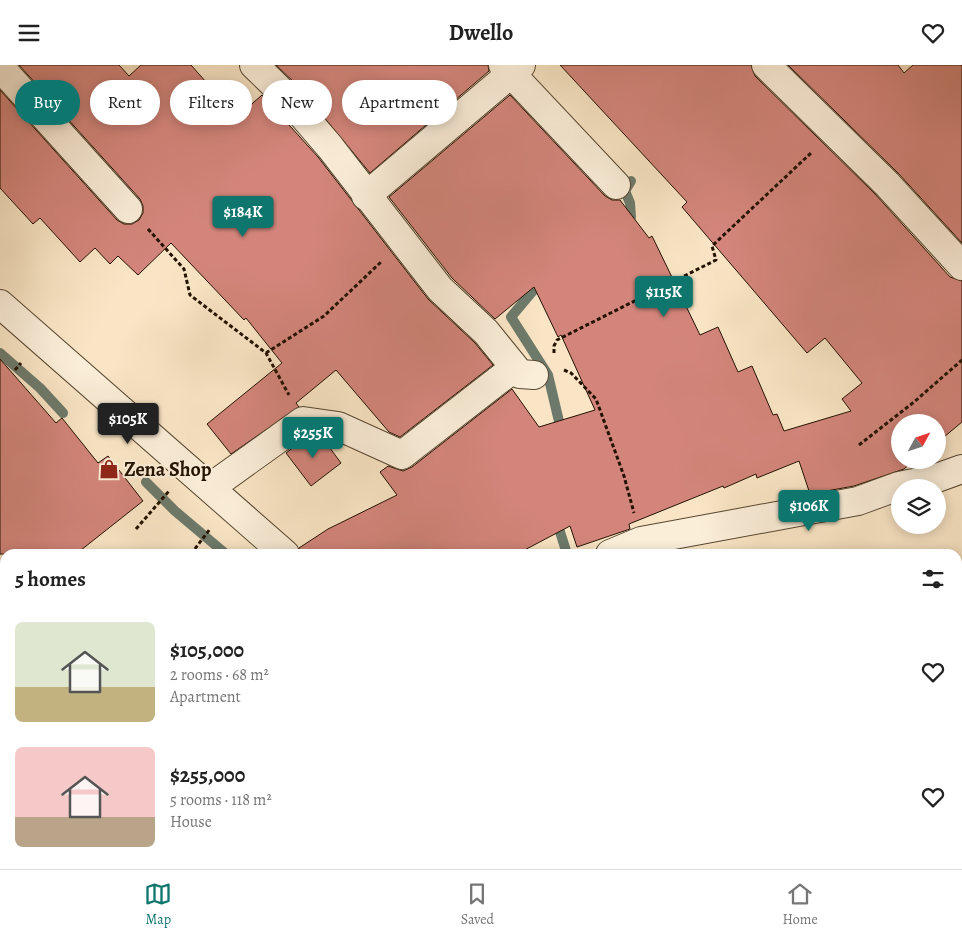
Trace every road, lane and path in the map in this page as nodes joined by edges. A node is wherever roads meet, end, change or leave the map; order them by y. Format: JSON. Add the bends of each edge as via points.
{"nodes":[{"id":1,"x":254,"y":65,"type":"edge"},
{"id":2,"x":766,"y":65,"type":"edge"},
{"id":3,"x":0,"y":67,"type":"edge"},
{"id":4,"x":512,"y":68,"type":"edge"},
{"id":5,"x":832,"y":133,"type":"junction"},
{"id":6,"x":616,"y":185,"type":"dead end"},
{"id":7,"x":366,"y":196,"type":"junction"},
{"id":8,"x":128,"y":209,"type":"joint"},
{"id":9,"x":402,"y":242,"type":"junction"},
{"id":10,"x":962,"y":266,"type":"edge"},
{"id":11,"x":0,"y":304,"type":"edge"},
{"id":12,"x":266,"y":353,"type":"junction"},
{"id":13,"x":557,"y":359,"type":"dead end"},
{"id":14,"x":962,"y":360,"type":"edge"},
{"id":15,"x":20,"y":364,"type":"dead end"},
{"id":16,"x":14,"y":370,"type":"dead end"},
{"id":17,"x":536,"y":370,"type":"junction"},
{"id":18,"x":303,"y":421,"type":"junction"},
{"id":19,"x":859,"y":445,"type":"dead end"},
{"id":20,"x":962,"y":469,"type":"edge"},
{"id":21,"x":211,"y":487,"type":"junction"},
{"id":22,"x":168,"y":492,"type":"dead end"},
{"id":23,"x":136,"y":529,"type":"dead end"},
{"id":24,"x":210,"y":530,"type":"dead end"},
{"id":25,"x":641,"y":541,"type":"junction"},
{"id":26,"x":194,"y":549,"type":"edge"},
{"id":27,"x":279,"y":549,"type":"edge"},
{"id":28,"x":622,"y":549,"type":"edge"}],
"edges":[{"from":1,"to":7,"type":"street","via":[[305,118]]},
{"from":2,"to":5,"type":"street"},
{"from":3,"to":8,"type":"street"},
{"from":4,"to":6,"type":"street"},
{"from":4,"to":7,"type":"street"},
{"from":5,"to":10,"type":"street","via":[[887,184]]},
{"from":5,"to":13,"type":"path","via":[[712,246],[716,260],[557,340],[554,346]]},
{"from":7,"to":9,"type":"street"},
{"from":8,"to":12,"type":"path","via":[[184,269],[190,295]]},
{"from":9,"to":12,"type":"path","via":[[324,315]]},
{"from":9,"to":17,"type":"street","via":[[440,289],[486,333]]},
{"from":11,"to":21,"type":"street"},
{"from":12,"to":18,"type":"path"},
{"from":14,"to":19,"type":"path"},
{"from":15,"to":16,"type":"path"},
{"from":17,"to":18,"type":"street","via":[[402,455],[338,426]]},
{"from":17,"to":25,"type":"path","via":[[571,373],[596,399],[624,476]]},
{"from":18,"to":21,"type":"street"},
{"from":20,"to":25,"type":"street","via":[[858,501]]},
{"from":21,"to":27,"type":"street"},
{"from":22,"to":23,"type":"path"},
{"from":24,"to":26,"type":"path"},
{"from":25,"to":28,"type":"street"}]}
